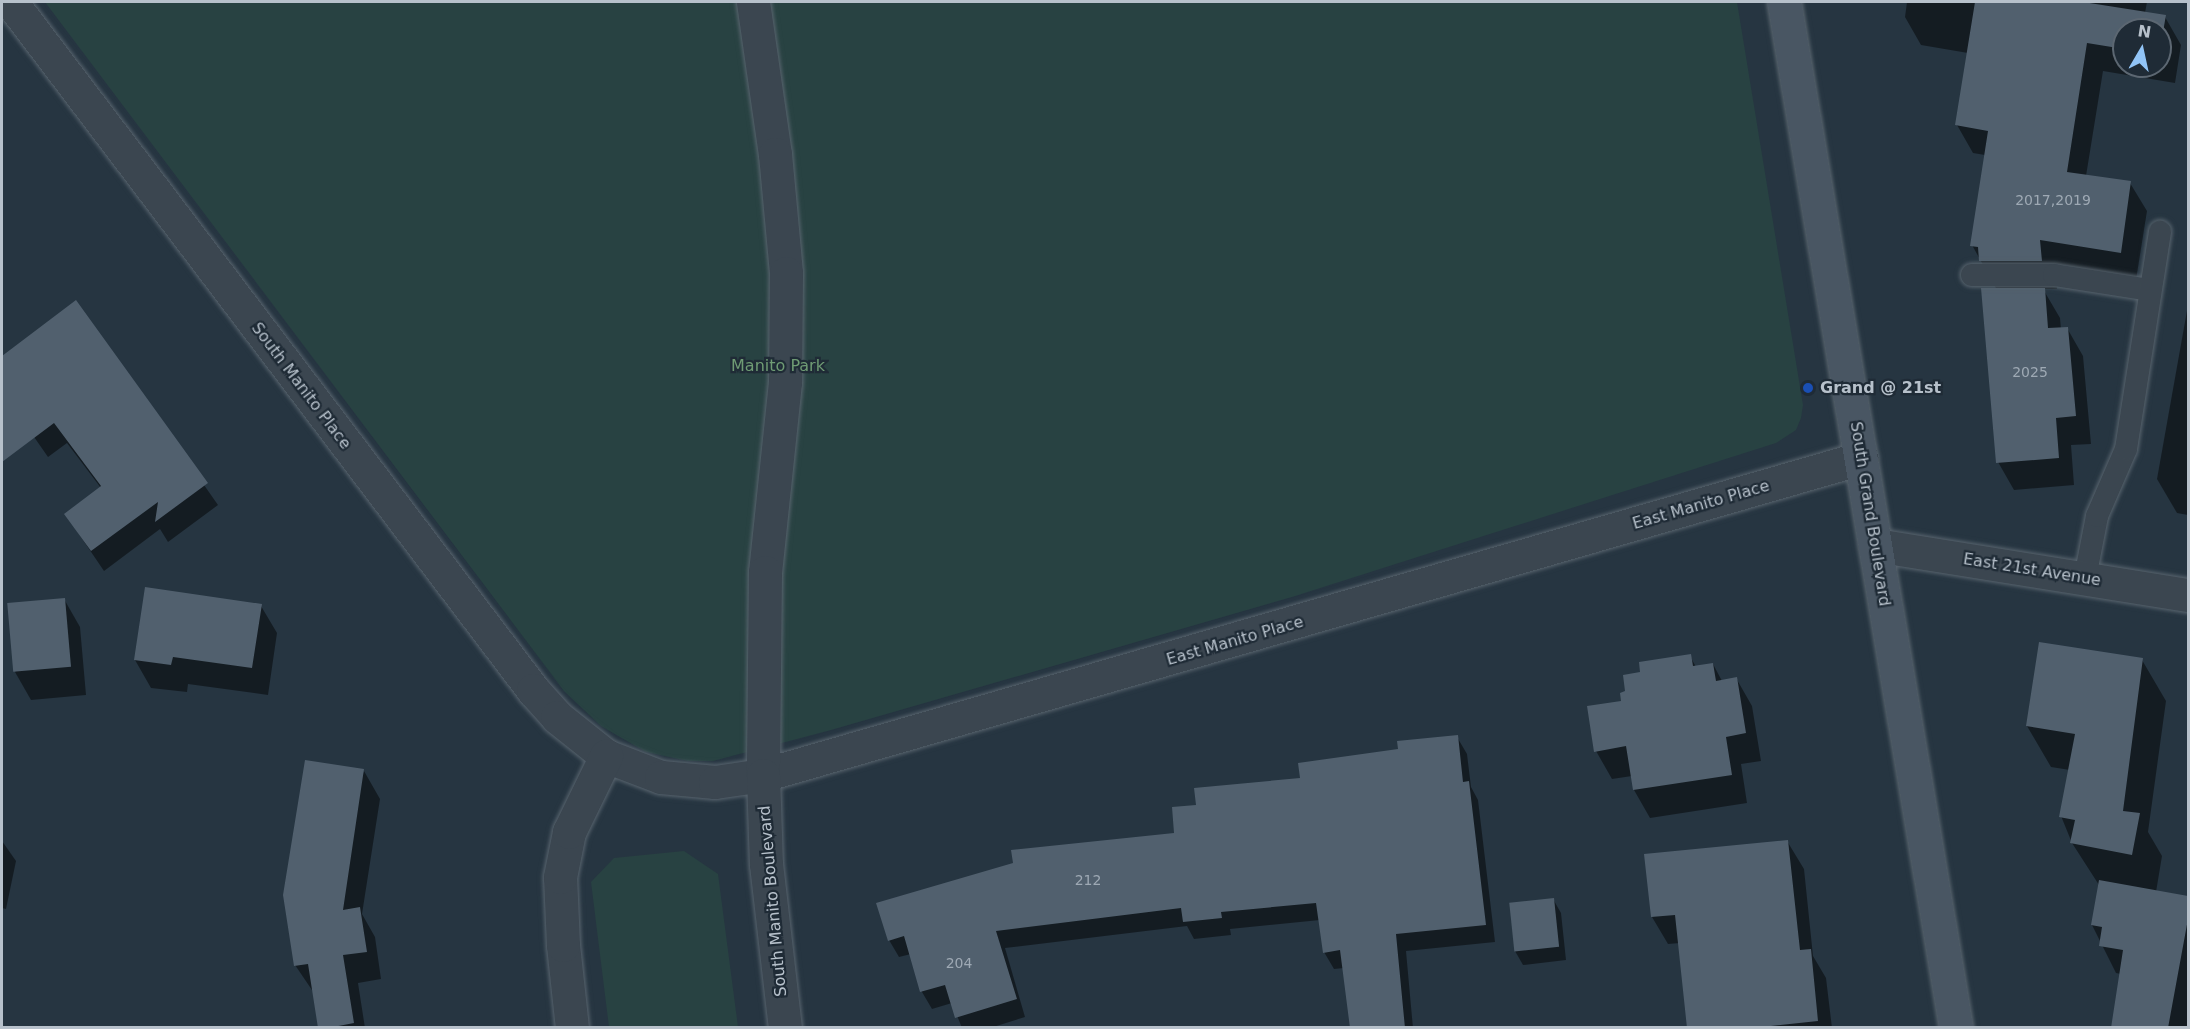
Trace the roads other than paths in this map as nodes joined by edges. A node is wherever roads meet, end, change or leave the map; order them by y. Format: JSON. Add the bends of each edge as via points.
{"nodes":[{"id":1,"x":11,"y":2,"type":"edge"},
{"id":2,"x":753,"y":2,"type":"edge"},
{"id":3,"x":1784,"y":2,"type":"edge"},
{"id":4,"x":2160,"y":232,"type":"dead end"},
{"id":5,"x":1972,"y":275,"type":"dead end"},
{"id":6,"x":2150,"y":290,"type":"junction"},
{"id":7,"x":1861,"y":458,"type":"junction"},
{"id":8,"x":1875,"y":545,"type":"junction"},
{"id":9,"x":2085,"y":578,"type":"junction"},
{"id":10,"x":2188,"y":595,"type":"edge"},
{"id":11,"x":606,"y":756,"type":"junction"},
{"id":12,"x":763,"y":775,"type":"junction"},
{"id":13,"x":572,"y":1028,"type":"edge"},
{"id":14,"x":785,"y":1028,"type":"edge"},
{"id":15,"x":1956,"y":1028,"type":"edge"}],
"edges":[{"from":1,"to":11,"type":"street","name":"South Manito Place","via":[[512,664],[557,717]]},
{"from":2,"to":12,"type":"street","name":"South Manito Boulevard","via":[[775,154],[787,314],[785,382],[765,572]]},
{"from":3,"to":7,"type":"main road","name":"South Grand Boulevard"},
{"from":4,"to":6,"type":"lane"},
{"from":5,"to":6,"type":"lane","via":[[2054,275]]},
{"from":6,"to":9,"type":"lane","via":[[2126,449],[2097,516]]},
{"from":7,"to":8,"type":"main road","name":"South Grand Boulevard"},
{"from":7,"to":12,"type":"street","name":"East Manito Place"},
{"from":8,"to":9,"type":"street","name":"East 21st Avenue"},
{"from":8,"to":15,"type":"main road","name":"South Grand Boulevard"},
{"from":9,"to":10,"type":"street","name":"East 21st Avenue"},
{"from":11,"to":12,"type":"street","name":"East Manito Place","via":[[631,768],[686,782]]},
{"from":11,"to":13,"type":"street","via":[[569,832],[560,877],[562,945]]},
{"from":12,"to":14,"type":"street","name":"South Manito Boulevard","via":[[766,864]]}]}
